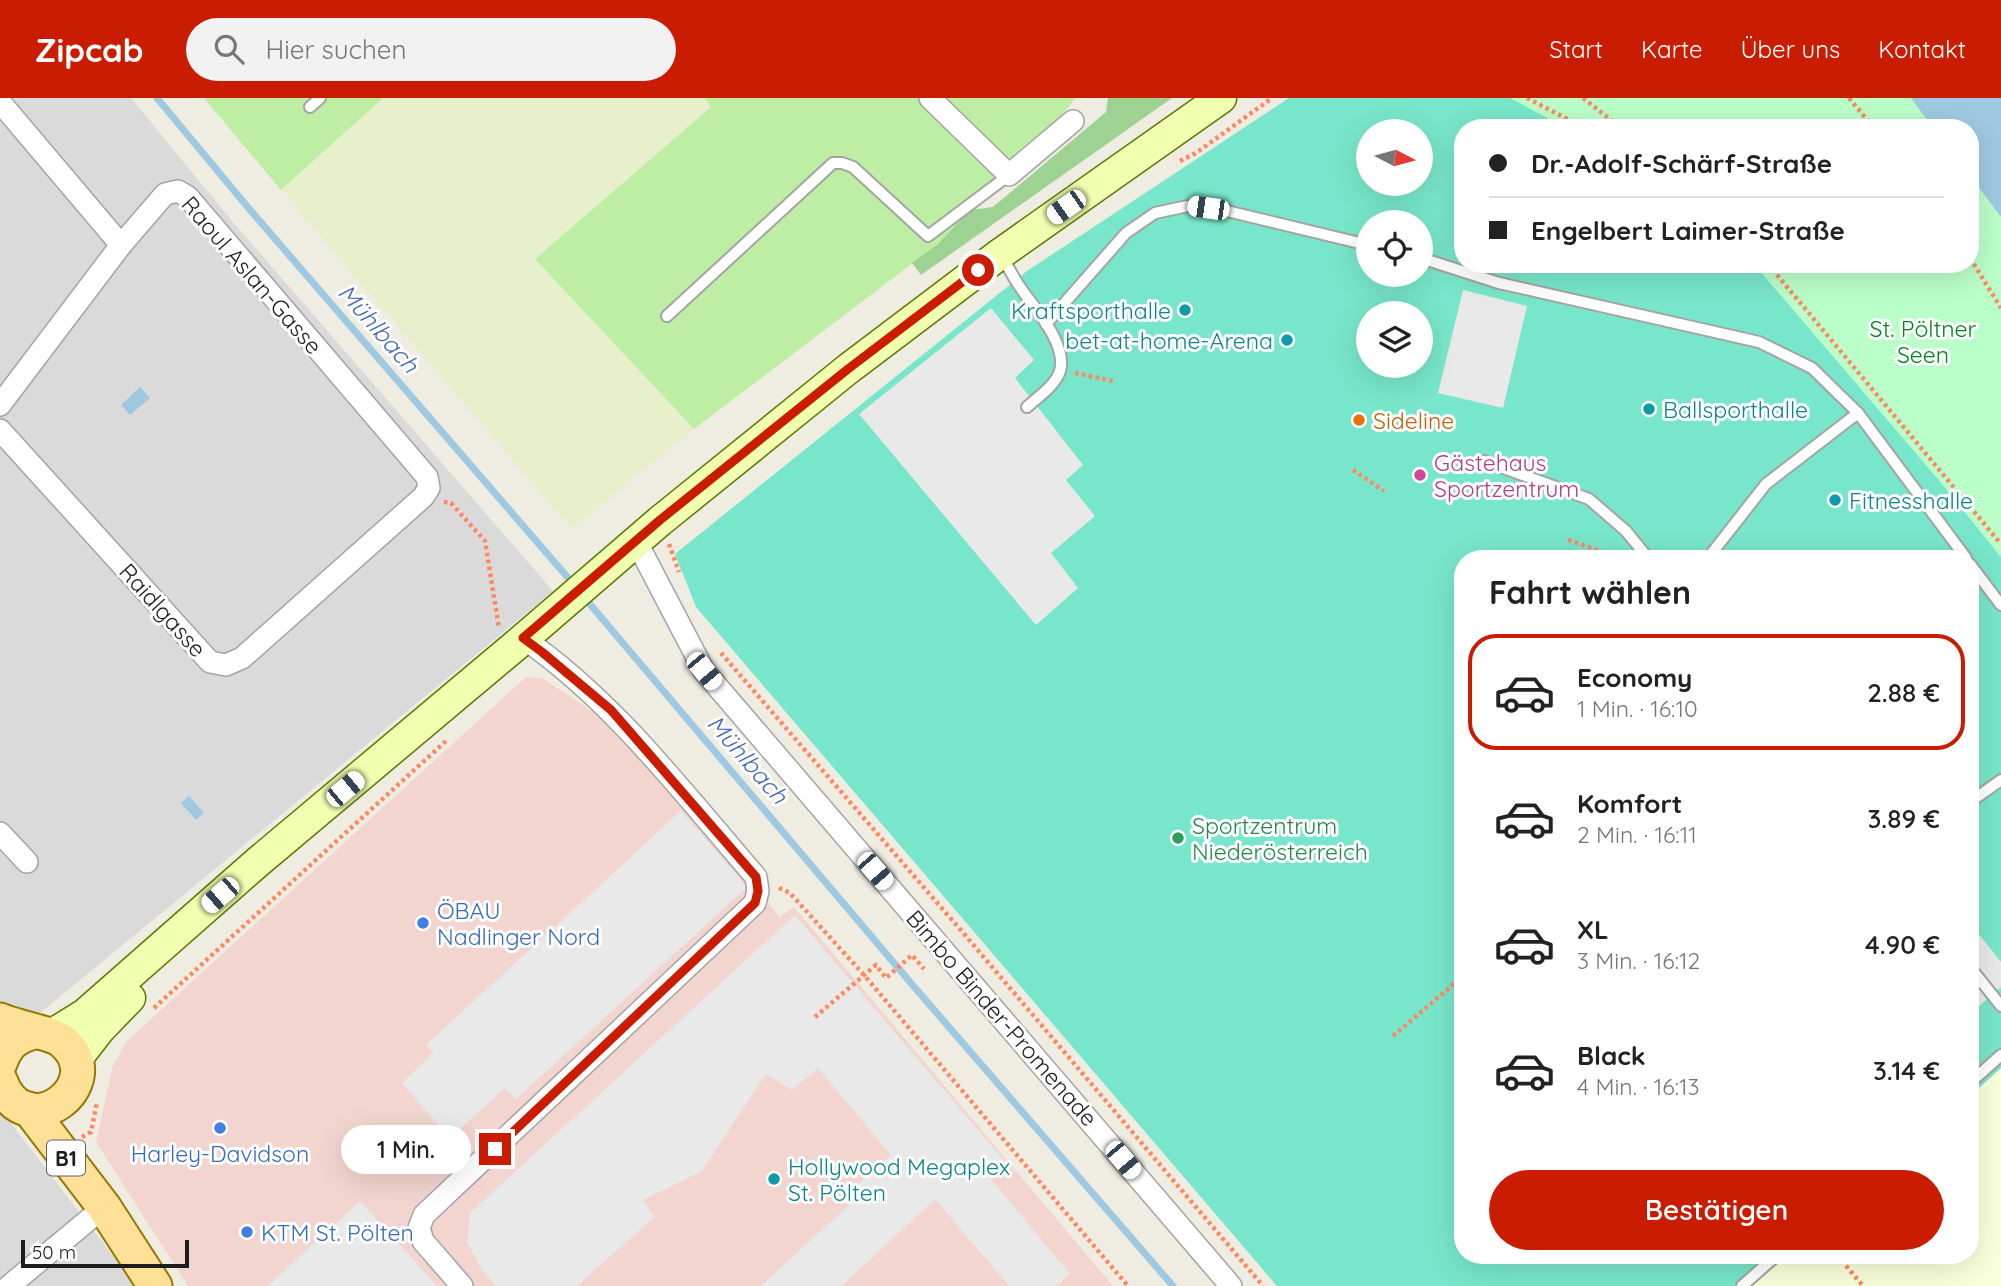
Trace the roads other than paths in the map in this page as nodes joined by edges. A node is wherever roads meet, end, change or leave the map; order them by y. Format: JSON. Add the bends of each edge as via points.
{"nodes":[{"id":1,"x":320,"y":98,"type":"edge"},
{"id":2,"x":930,"y":98,"type":"edge"},
{"id":3,"x":1220,"y":98,"type":"edge"},
{"id":4,"x":0,"y":102,"type":"edge"},
{"id":5,"x":310,"y":107,"type":"dead end"},
{"id":6,"x":1073,"y":121,"type":"dead end"},
{"id":7,"x":1009,"y":175,"type":"junction"},
{"id":8,"x":1356,"y":243,"type":"edge"},
{"id":9,"x":121,"y":245,"type":"junction"},
{"id":10,"x":1000,"y":254,"type":"junction"},
{"id":11,"x":1433,"y":262,"type":"edge"},
{"id":12,"x":1454,"y":269,"type":"edge"},
{"id":13,"x":1468,"y":273,"type":"edge"},
{"id":14,"x":667,"y":316,"type":"dead end"},
{"id":15,"x":1046,"y":324,"type":"junction"},
{"id":16,"x":0,"y":405,"type":"edge"},
{"id":17,"x":1027,"y":407,"type":"dead end"},
{"id":18,"x":1857,"y":413,"type":"junction"},
{"id":19,"x":0,"y":430,"type":"edge"},
{"id":20,"x":1485,"y":461,"type":"dead end"},
{"id":21,"x":425,"y":487,"type":"joint"},
{"id":22,"x":636,"y":541,"type":"junction"},
{"id":23,"x":1641,"y":550,"type":"edge"},
{"id":24,"x":1714,"y":550,"type":"edge"},
{"id":25,"x":1960,"y":550,"type":"edge"},
{"id":26,"x":1979,"y":576,"type":"edge"},
{"id":27,"x":2001,"y":604,"type":"edge"},
{"id":28,"x":519,"y":642,"type":"junction"},
{"id":29,"x":2001,"y":780,"type":"edge"},
{"id":30,"x":1979,"y":796,"type":"edge"},
{"id":31,"x":0,"y":833,"type":"edge"},
{"id":32,"x":259,"y":861,"type":"junction"},
{"id":33,"x":27,"y":862,"type":"dead end"},
{"id":34,"x":1979,"y":978,"type":"edge"},
{"id":35,"x":2001,"y":1006,"type":"edge"},
{"id":36,"x":0,"y":1020,"type":"edge"},
{"id":37,"x":43,"y":1033,"type":"junction"},
{"id":38,"x":2001,"y":1055,"type":"edge"},
{"id":39,"x":75,"y":1061,"type":"junction"},
{"id":40,"x":0,"y":1063,"type":"edge"},
{"id":41,"x":1979,"y":1075,"type":"edge"},
{"id":42,"x":0,"y":1080,"type":"edge"},
{"id":43,"x":83,"y":1097,"type":"junction"},
{"id":44,"x":29,"y":1109,"type":"junction"},
{"id":45,"x":104,"y":1207,"type":"junction"},
{"id":46,"x":1767,"y":1264,"type":"edge"},
{"id":47,"x":9,"y":1286,"type":"edge"},
{"id":48,"x":155,"y":1286,"type":"edge"},
{"id":49,"x":462,"y":1286,"type":"edge"},
{"id":50,"x":1231,"y":1286,"type":"edge"},
{"id":51,"x":1742,"y":1286,"type":"edge"}],
"edges":[{"from":1,"to":5,"type":"lane"},
{"from":2,"to":7,"type":"street"},
{"from":3,"to":10,"type":"street"},
{"from":4,"to":9,"type":"street"},
{"from":6,"to":7,"type":"street"},
{"from":7,"to":14,"type":"lane","via":[[928,236],[853,167],[833,163]]},
{"from":8,"to":15,"type":"lane","via":[[1227,211],[1188,206],[1155,213],[1126,233]]},
{"from":9,"to":16,"type":"street","name":"Raoul Aslan-Gasse"},
{"from":9,"to":21,"type":"street","name":"Raoul Aslan-Gasse","via":[[165,194],[178,191],[188,197]]},
{"from":10,"to":15,"type":"lane"},
{"from":10,"to":22,"type":"street","via":[[848,369]]},
{"from":11,"to":12,"type":"lane"},
{"from":13,"to":18,"type":"lane","via":[[1759,342],[1812,368]]},
{"from":15,"to":17,"type":"lane","via":[[1058,347],[1060,370],[1054,383]]},
{"from":18,"to":24,"type":"lane","via":[[1766,484]]},
{"from":18,"to":25,"type":"lane"},
{"from":19,"to":21,"type":"street","name":"Raidlgasse","via":[[210,662],[226,665],[242,658]]},
{"from":20,"to":23,"type":"lane","via":[[1589,499]]},
{"from":22,"to":28,"type":"street"},
{"from":22,"to":50,"type":"street","name":"Bimbo Binder-Promenade","via":[[704,671]]},
{"from":26,"to":27,"type":"lane"},
{"from":28,"to":32,"type":"street"},
{"from":28,"to":49,"type":"street","via":[[542,652],[611,710],[756,877],[758,891],[755,903],[424,1215],[419,1228],[423,1241]]},
{"from":29,"to":30,"type":"lane"},
{"from":31,"to":33,"type":"street"},
{"from":32,"to":37,"type":"street","via":[[85,1014]]},
{"from":32,"to":39,"type":"street"},
{"from":34,"to":35,"type":"lane"},
{"from":36,"to":37,"type":"main road"},
{"from":37,"to":39,"type":"main road","via":[[62,1040]]},
{"from":37,"to":40,"type":"main road","via":[[11,1041]]},
{"from":38,"to":41,"type":"lane"},
{"from":39,"to":43,"type":"main road","number":"B1","via":[[74,1085]]},
{"from":42,"to":44,"type":"main road","number":"B1","via":[[16,1104]]},
{"from":43,"to":44,"type":"main road","number":"B1"},
{"from":43,"to":45,"type":"main road","number":"B1","via":[[75,1141]]},
{"from":44,"to":45,"type":"main road","number":"B1"},
{"from":45,"to":47,"type":"street"},
{"from":45,"to":48,"type":"main road","number":"B1"},
{"from":46,"to":51,"type":"lane"}]}
